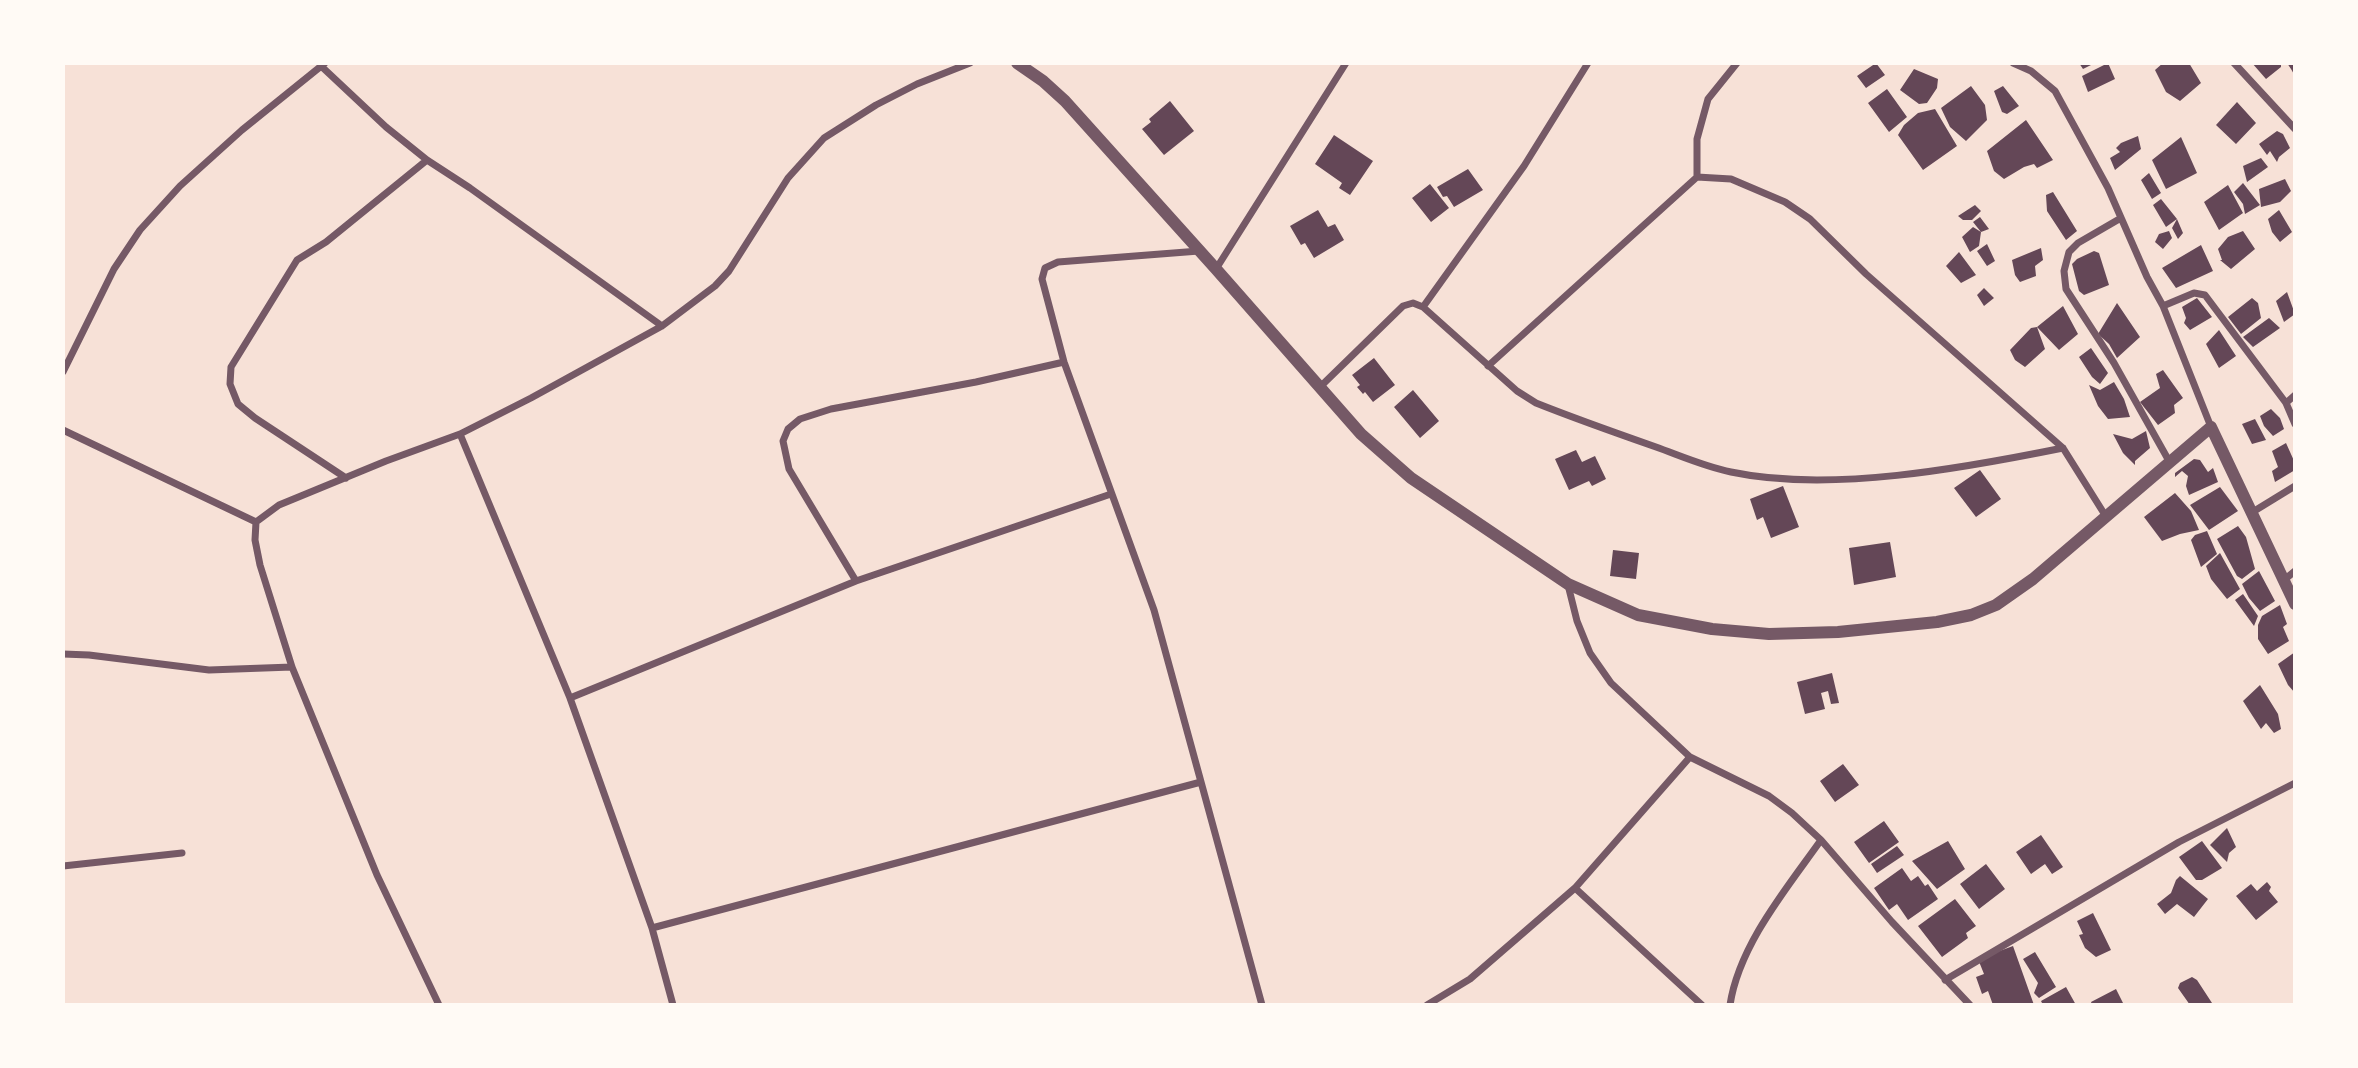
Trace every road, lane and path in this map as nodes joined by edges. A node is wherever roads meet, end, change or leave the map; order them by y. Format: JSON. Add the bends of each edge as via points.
{"nodes":[{"id":1,"x":970,"y":63,"type":"edge"},
{"id":2,"x":1017,"y":63,"type":"edge"},
{"id":3,"x":1346,"y":63,"type":"edge"},
{"id":4,"x":1588,"y":63,"type":"edge"},
{"id":5,"x":1737,"y":63,"type":"edge"},
{"id":6,"x":2014,"y":63,"type":"edge"},
{"id":7,"x":2234,"y":63,"type":"edge"},
{"id":8,"x":323,"y":64,"type":"edge"},
{"id":9,"x":2295,"y":130,"type":"edge"},
{"id":10,"x":427,"y":160,"type":"junction"},
{"id":11,"x":1697,"y":177,"type":"junction"},
{"id":12,"x":2121,"y":218,"type":"junction"},
{"id":13,"x":1199,"y":251,"type":"junction"},
{"id":14,"x":1216,"y":269,"type":"junction"},
{"id":15,"x":2163,"y":306,"type":"junction"},
{"id":16,"x":1423,"y":307,"type":"junction"},
{"id":17,"x":662,"y":326,"type":"junction"},
{"id":18,"x":1064,"y":362,"type":"junction"},
{"id":19,"x":1488,"y":366,"type":"junction"},
{"id":20,"x":63,"y":372,"type":"edge"},
{"id":21,"x":1320,"y":387,"type":"junction"},
{"id":22,"x":2295,"y":395,"type":"edge"},
{"id":23,"x":2286,"y":403,"type":"junction"},
{"id":24,"x":2295,"y":424,"type":"edge"},
{"id":25,"x":2211,"y":427,"type":"junction"},
{"id":26,"x":63,"y":430,"type":"edge"},
{"id":27,"x":460,"y":434,"type":"junction"},
{"id":28,"x":2063,"y":448,"type":"junction"},
{"id":29,"x":2169,"y":461,"type":"junction"},
{"id":30,"x":346,"y":478,"type":"junction"},
{"id":31,"x":2295,"y":486,"type":"edge"},
{"id":32,"x":1111,"y":494,"type":"junction"},
{"id":33,"x":2251,"y":513,"type":"junction"},
{"id":34,"x":2105,"y":515,"type":"junction"},
{"id":35,"x":256,"y":522,"type":"junction"},
{"id":36,"x":2295,"y":571,"type":"edge"},
{"id":37,"x":2284,"y":580,"type":"junction"},
{"id":38,"x":856,"y":581,"type":"junction"},
{"id":39,"x":1568,"y":584,"type":"junction"},
{"id":40,"x":2295,"y":604,"type":"edge"},
{"id":41,"x":63,"y":654,"type":"edge"},
{"id":42,"x":292,"y":667,"type":"junction"},
{"id":43,"x":570,"y":698,"type":"junction"},
{"id":44,"x":1690,"y":757,"type":"junction"},
{"id":45,"x":1201,"y":782,"type":"junction"},
{"id":46,"x":2295,"y":783,"type":"edge"},
{"id":47,"x":1821,"y":840,"type":"junction"},
{"id":48,"x":182,"y":853,"type":"dead end"},
{"id":49,"x":63,"y":866,"type":"edge"},
{"id":50,"x":1575,"y":888,"type":"junction"},
{"id":51,"x":652,"y":929,"type":"junction"},
{"id":52,"x":1945,"y":980,"type":"junction"},
{"id":53,"x":439,"y":1005,"type":"edge"},
{"id":54,"x":673,"y":1005,"type":"edge"},
{"id":55,"x":1262,"y":1005,"type":"edge"},
{"id":56,"x":1427,"y":1005,"type":"edge"},
{"id":57,"x":1702,"y":1005,"type":"edge"},
{"id":58,"x":1730,"y":1005,"type":"edge"},
{"id":59,"x":1970,"y":1005,"type":"edge"}],
"edges":[{"from":1,"to":17,"type":"street","via":[[876,105],[824,138],[788,178],[722,278]]},
{"from":2,"to":13,"type":"street","via":[[1065,101]]},
{"from":3,"to":14,"type":"street"},
{"from":4,"to":16,"type":"street","via":[[1524,166]]},
{"from":5,"to":11,"type":"street","via":[[1708,99],[1697,139]]},
{"from":6,"to":12,"type":"street","via":[[2054,91]]},
{"from":7,"to":9,"type":"street"},
{"from":8,"to":10,"type":"street","via":[[386,127]]},
{"from":8,"to":20,"type":"street","via":[[231,139],[139,230],[114,269]]},
{"from":10,"to":17,"type":"street"},
{"from":10,"to":30,"type":"street","via":[[297,260],[231,367],[230,384],[238,404]]},
{"from":11,"to":19,"type":"street"},
{"from":11,"to":28,"type":"street","via":[[1731,179],[1785,202],[1810,219]]},
{"from":12,"to":15,"type":"street"},
{"from":12,"to":29,"type":"street","via":[[2069,252],[2066,289]]},
{"from":13,"to":14,"type":"street"},
{"from":13,"to":18,"type":"street","via":[[1058,262],[1045,268],[1042,285]]},
{"from":14,"to":21,"type":"street"},
{"from":15,"to":23,"type":"street","via":[[2194,293],[2205,295]]},
{"from":15,"to":25,"type":"street"},
{"from":16,"to":19,"type":"street"},
{"from":16,"to":21,"type":"street","via":[[1403,306]]},
{"from":17,"to":27,"type":"street"},
{"from":18,"to":32,"type":"street"},
{"from":18,"to":38,"type":"street","via":[[831,409],[800,419],[788,429],[783,441],[789,469]]},
{"from":19,"to":28,"type":"street","via":[[1536,403],[1732,472],[1798,479],[1857,478],[1985,464]]},
{"from":21,"to":39,"type":"street","via":[[1360,434],[1411,478]]},
{"from":22,"to":23,"type":"street"},
{"from":23,"to":24,"type":"street"},
{"from":25,"to":29,"type":"street"},
{"from":25,"to":33,"type":"street"},
{"from":26,"to":35,"type":"street"},
{"from":27,"to":30,"type":"street"},
{"from":27,"to":43,"type":"street"},
{"from":28,"to":34,"type":"street"},
{"from":29,"to":34,"type":"street"},
{"from":30,"to":35,"type":"street","via":[[279,505]]},
{"from":31,"to":33,"type":"street"},
{"from":32,"to":38,"type":"street"},
{"from":32,"to":45,"type":"street","via":[[1154,610]]},
{"from":33,"to":37,"type":"street"},
{"from":34,"to":39,"type":"street","via":[[2066,553],[1996,605],[1937,622],[1839,632],[1769,634],[1712,629],[1638,615]]},
{"from":35,"to":42,"type":"street","via":[[260,565]]},
{"from":36,"to":37,"type":"street"},
{"from":37,"to":40,"type":"street"},
{"from":38,"to":43,"type":"street"},
{"from":39,"to":44,"type":"street","via":[[1590,653],[1611,683]]},
{"from":41,"to":42,"type":"street","via":[[209,670]]},
{"from":42,"to":53,"type":"street","via":[[377,875]]},
{"from":43,"to":51,"type":"street"},
{"from":44,"to":47,"type":"street","via":[[1769,796]]},
{"from":44,"to":50,"type":"street"},
{"from":45,"to":51,"type":"street"},
{"from":45,"to":55,"type":"street"},
{"from":46,"to":52,"type":"street","via":[[2179,842]]},
{"from":47,"to":52,"type":"street"},
{"from":47,"to":58,"type":"street","via":[[1749,949]]},
{"from":48,"to":49,"type":"street"},
{"from":50,"to":56,"type":"street","via":[[1470,979]]},
{"from":50,"to":57,"type":"street"},
{"from":51,"to":54,"type":"street"},
{"from":52,"to":59,"type":"street"}]}
